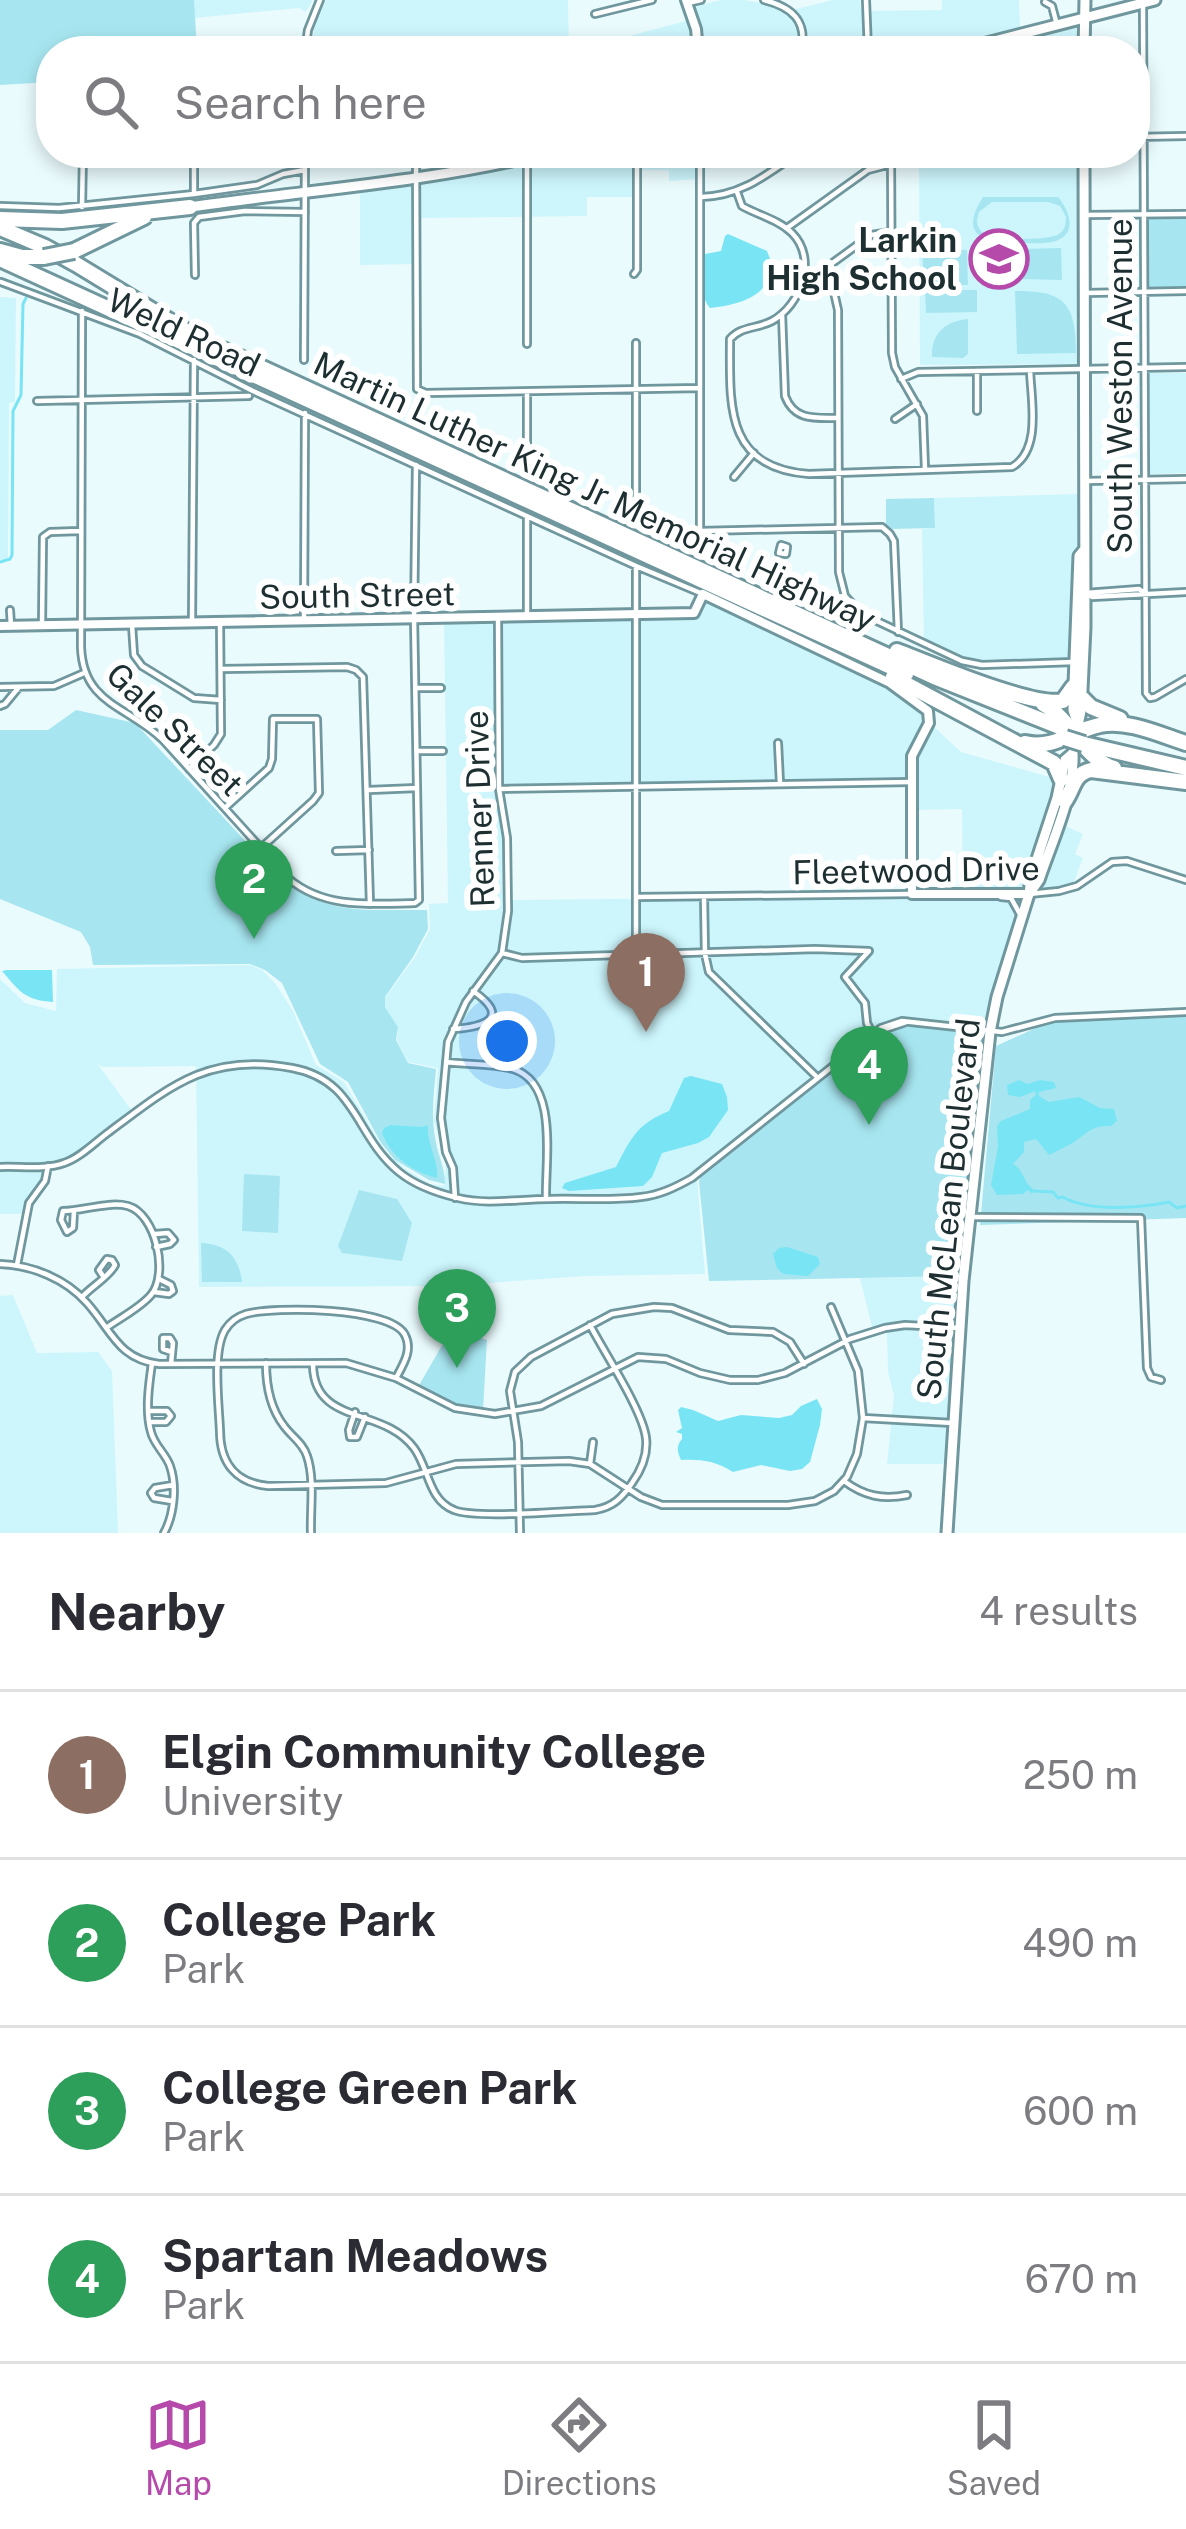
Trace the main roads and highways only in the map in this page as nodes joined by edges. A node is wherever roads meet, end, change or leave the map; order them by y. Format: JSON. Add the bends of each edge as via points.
{"nodes":[{"id":1,"x":1084,"y":0,"type":"edge"},
{"id":2,"x":1147,"y":1,"type":"edge"},
{"id":3,"x":1084,"y":18,"type":"junction"},
{"id":4,"x":1014,"y":36,"type":"edge"},
{"id":5,"x":1084,"y":36,"type":"edge"},
{"id":6,"x":471,"y":168,"type":"edge"},
{"id":7,"x":1084,"y":168,"type":"edge"},
{"id":8,"x":192,"y":201,"type":"junction"},
{"id":9,"x":0,"y":224,"type":"edge"},
{"id":10,"x":0,"y":255,"type":"edge"},
{"id":11,"x":1084,"y":550,"type":"junction"},
{"id":12,"x":766,"y":599,"type":"junction"},
{"id":13,"x":827,"y":639,"type":"junction"},
{"id":14,"x":1078,"y":693,"type":"junction"},
{"id":15,"x":1022,"y":694,"type":"junction"},
{"id":16,"x":999,"y":732,"type":"junction"},
{"id":17,"x":1159,"y":734,"type":"junction"},
{"id":18,"x":1075,"y":737,"type":"junction"},
{"id":19,"x":1186,"y":743,"type":"edge"},
{"id":20,"x":1186,"y":765,"type":"edge"},
{"id":21,"x":1130,"y":774,"type":"junction"},
{"id":22,"x":1061,"y":779,"type":"junction"},
{"id":23,"x":1186,"y":782,"type":"edge"},
{"id":24,"x":1065,"y":801,"type":"junction"},
{"id":25,"x":1029,"y":894,"type":"junction"},
{"id":26,"x":947,"y":1533,"type":"edge"}],
"edges":[{"from":1,"to":3,"type":"main road"},
{"from":2,"to":3,"type":"main road"},
{"from":3,"to":4,"type":"main road"},
{"from":3,"to":5,"type":"main road"},
{"from":6,"to":8,"type":"main road"},
{"from":7,"to":11,"type":"main road","name":"South McLean Boulevard"},
{"from":8,"to":9,"type":"highway"},
{"from":8,"to":10,"type":"highway","bridge":true,"via":[[74,250]]},
{"from":9,"to":12,"type":"highway","name":"Martin Luther King Jr Memorial Highway","via":[[199,338]]},
{"from":10,"to":13,"type":"highway","name":"Martin Luther King Jr Memorial Highway"},
{"from":11,"to":14,"type":"main road","name":"South McLean Boulevard"},
{"from":11,"to":14,"type":"main road","name":"South McLean Boulevard"},
{"from":12,"to":15,"type":"highway"},
{"from":12,"to":18,"type":"highway","name":"Martin Luther King Jr Memorial Highway"},
{"from":13,"to":16,"type":"highway"},
{"from":13,"to":18,"type":"highway","name":"Martin Luther King Jr Memorial Highway","via":[[961,699]]},
{"from":14,"to":15,"type":"highway","via":[[1060,703]]},
{"from":14,"to":17,"type":"highway","via":[[1091,707]]},
{"from":14,"to":18,"type":"main road","name":"South McLean Boulevard"},
{"from":15,"to":18,"type":"highway","via":[[1054,710]]},
{"from":16,"to":18,"type":"highway","via":[[1037,746]]},
{"from":16,"to":22,"type":"highway","via":[[1054,763]]},
{"from":17,"to":18,"type":"highway","via":[[1103,724]]},
{"from":17,"to":19,"type":"highway"},
{"from":18,"to":20,"type":"highway","name":"Martin Luther King Jr Memorial Highway"},
{"from":18,"to":21,"type":"highway","via":[[1101,764]]},
{"from":18,"to":22,"type":"main road","name":"South McLean Boulevard"},
{"from":18,"to":24,"type":"main road","name":"South McLean Boulevard"},
{"from":21,"to":23,"type":"highway"},
{"from":21,"to":24,"type":"highway","via":[[1084,772]]},
{"from":22,"to":25,"type":"main road","name":"South McLean Boulevard"},
{"from":24,"to":25,"type":"main road","name":"South McLean Boulevard"},
{"from":25,"to":26,"type":"main road","name":"South McLean Boulevard","via":[[990,1032]]}]}
